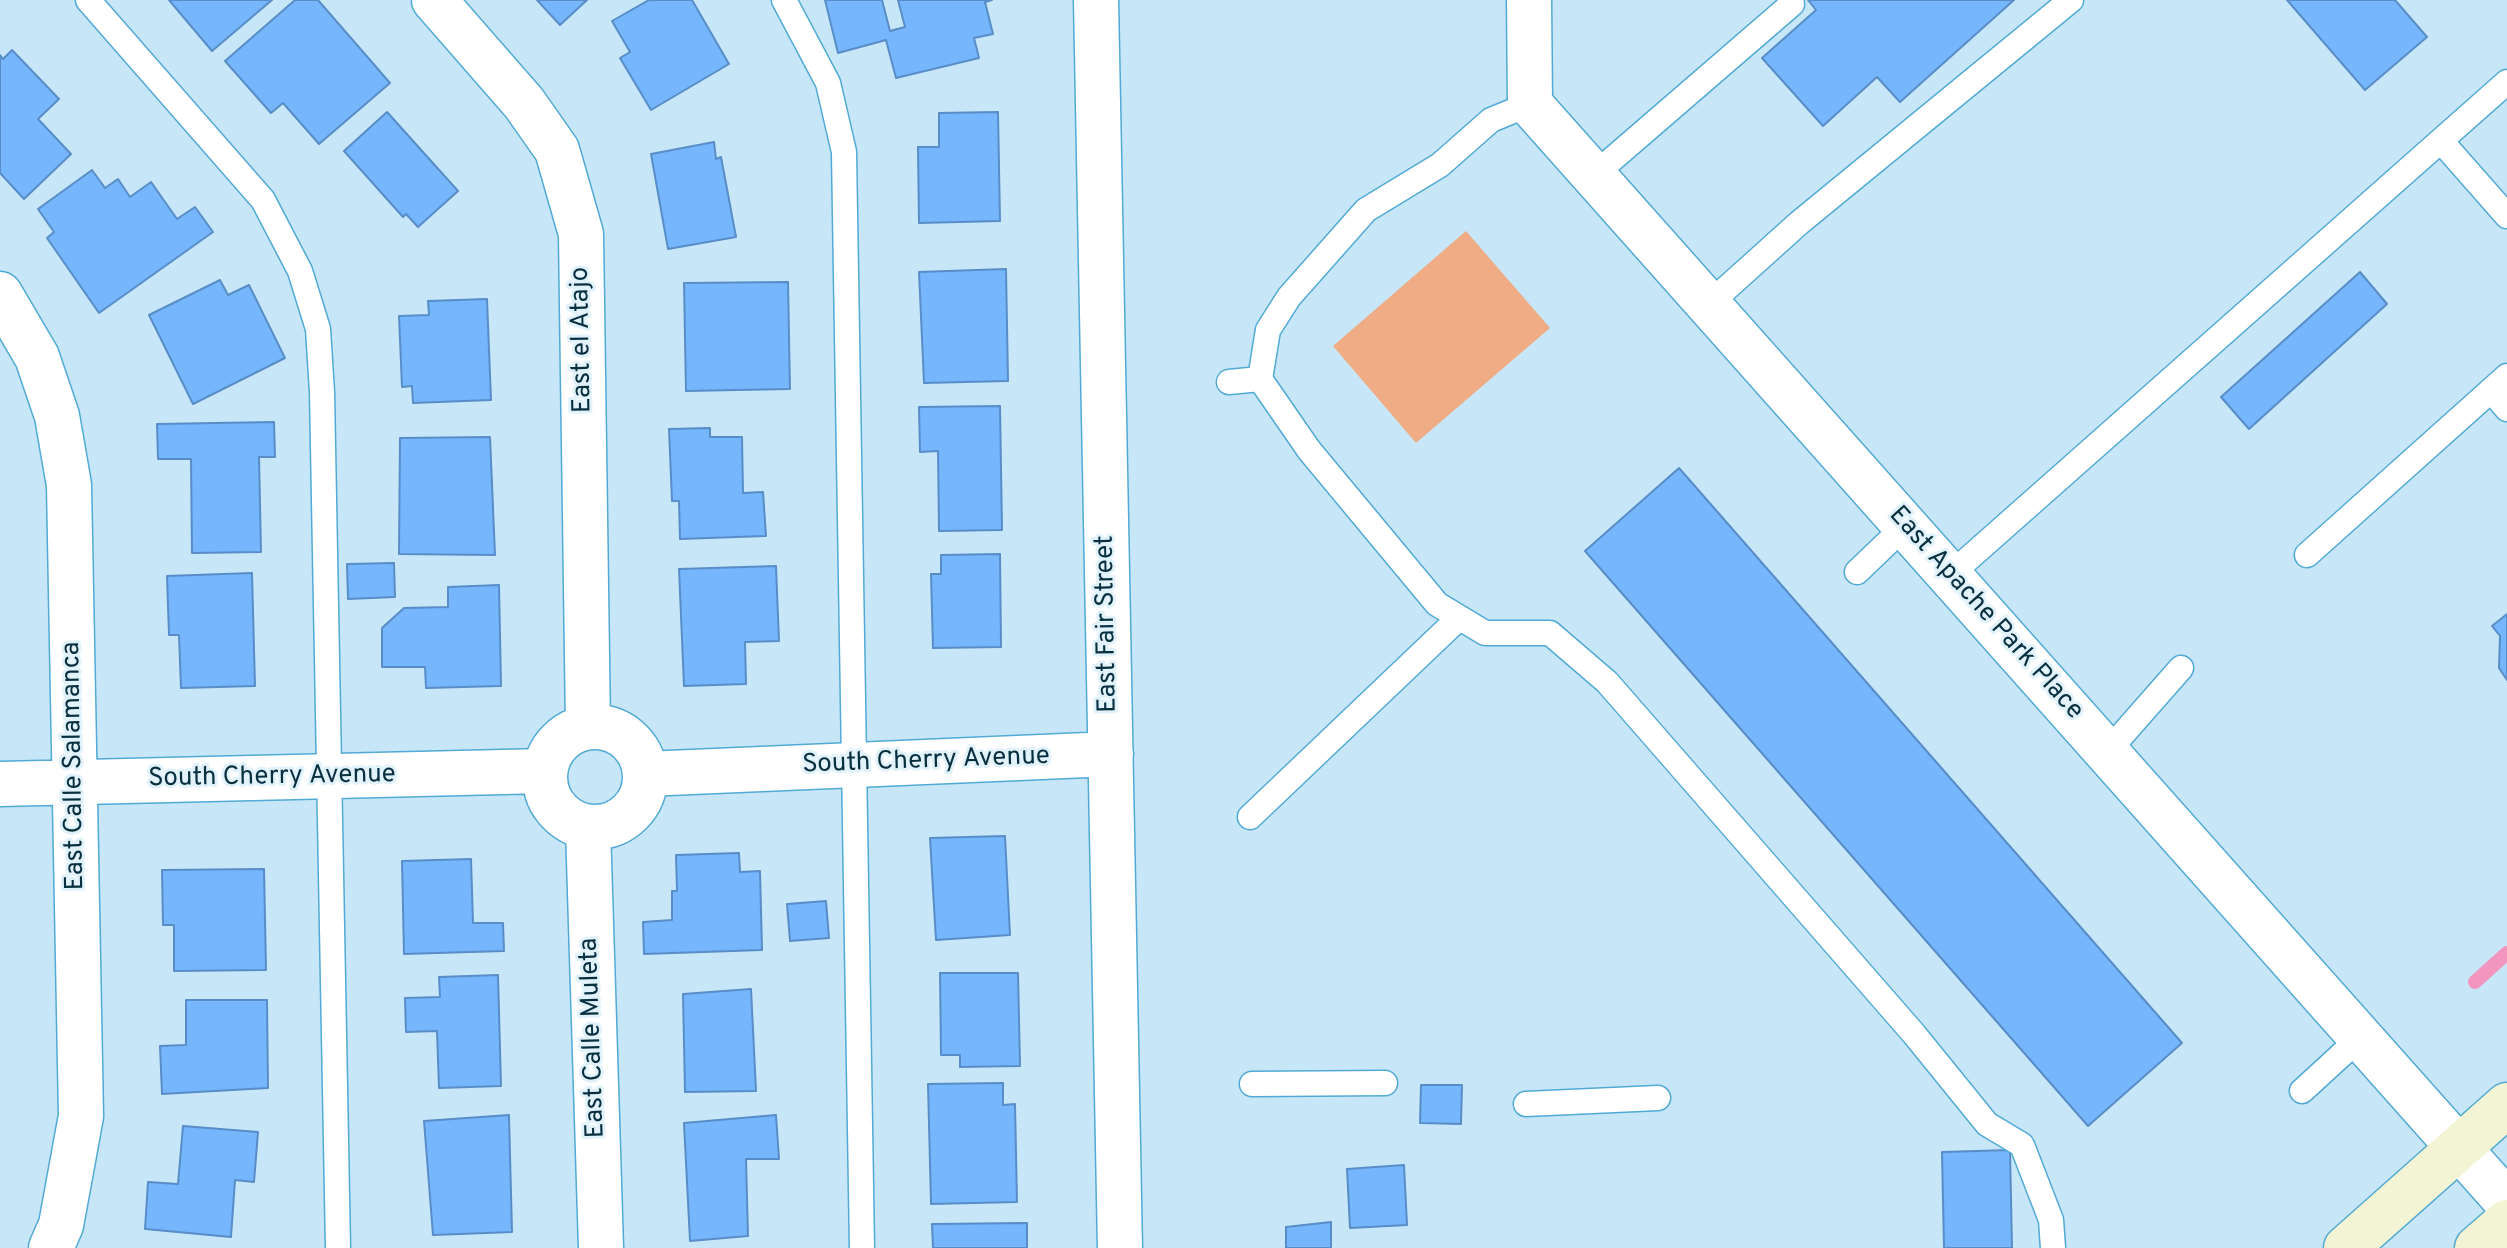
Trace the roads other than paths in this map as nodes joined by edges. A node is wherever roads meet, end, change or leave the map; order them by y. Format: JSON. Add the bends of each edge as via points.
{"nodes":[{"id":1,"x":88,"y":0,"type":"edge"},
{"id":2,"x":434,"y":0,"type":"edge"},
{"id":3,"x":784,"y":0,"type":"edge"},
{"id":4,"x":1096,"y":0,"type":"edge"},
{"id":5,"x":1529,"y":0,"type":"edge"},
{"id":6,"x":2071,"y":0,"type":"edge"},
{"id":7,"x":1792,"y":4,"type":"dead end"},
{"id":8,"x":2507,"y":82,"type":"edge"},
{"id":9,"x":1530,"y":104,"type":"junction"},
{"id":10,"x":2441,"y":141,"type":"junction"},
{"id":11,"x":1594,"y":175,"type":"junction"},
{"id":12,"x":2507,"y":216,"type":"edge"},
{"id":13,"x":0,"y":294,"type":"edge"},
{"id":14,"x":1709,"y":304,"type":"junction"},
{"id":15,"x":1260,"y":379,"type":"junction"},
{"id":16,"x":1229,"y":382,"type":"dead end"},
{"id":17,"x":2499,"y":383,"type":"edge"},
{"id":18,"x":2507,"y":409,"type":"edge"},
{"id":19,"x":1906,"y":525,"type":"junction"},
{"id":20,"x":2307,"y":555,"type":"dead end"},
{"id":21,"x":1857,"y":572,"type":"dead end"},
{"id":22,"x":1950,"y":575,"type":"junction"},
{"id":23,"x":1459,"y":618,"type":"junction"},
{"id":24,"x":2181,"y":668,"type":"dead end"},
{"id":25,"x":588,"y":727,"type":"junction"},
{"id":26,"x":2108,"y":751,"type":"junction"},
{"id":27,"x":1111,"y":754,"type":"junction"},
{"id":28,"x":853,"y":765,"type":"junction"},
{"id":29,"x":545,"y":771,"type":"junction"},
{"id":30,"x":645,"y":774,"type":"junction"},
{"id":31,"x":331,"y":775,"type":"junction"},
{"id":32,"x":76,"y":782,"type":"junction"},
{"id":33,"x":0,"y":784,"type":"edge"},
{"id":34,"x":1250,"y":817,"type":"dead end"},
{"id":35,"x":588,"y":827,"type":"junction"},
{"id":36,"x":2362,"y":1036,"type":"junction"},
{"id":37,"x":1385,"y":1083,"type":"dead end"},
{"id":38,"x":1252,"y":1084,"type":"dead end"},
{"id":39,"x":2302,"y":1091,"type":"dead end"},
{"id":40,"x":1658,"y":1098,"type":"dead end"},
{"id":41,"x":1526,"y":1104,"type":"dead end"},
{"id":42,"x":2507,"y":1105,"type":"edge"},
{"id":43,"x":2460,"y":1147,"type":"junction"},
{"id":44,"x":2507,"y":1202,"type":"edge"},
{"id":45,"x":2507,"y":1222,"type":"edge"},
{"id":46,"x":51,"y":1248,"type":"edge"},
{"id":47,"x":338,"y":1248,"type":"edge"},
{"id":48,"x":601,"y":1248,"type":"edge"},
{"id":49,"x":862,"y":1248,"type":"edge"},
{"id":50,"x":1120,"y":1248,"type":"edge"},
{"id":51,"x":2053,"y":1248,"type":"edge"},
{"id":52,"x":2346,"y":1248,"type":"edge"},
{"id":53,"x":2477,"y":1248,"type":"edge"}],
"edges":[{"from":1,"to":31,"type":"lane","via":[[263,200],[300,271],[318,329],[322,392]]},
{"from":2,"to":25,"type":"street","name":"East el Atajo","via":[[524,103],[557,150],[581,234]]},
{"from":3,"to":28,"type":"lane","via":[[828,83],[844,152]]},
{"from":4,"to":27,"type":"street","name":"East Fair Street"},
{"from":5,"to":9,"type":"street"},
{"from":6,"to":14,"type":"lane","via":[[1799,223]]},
{"from":7,"to":11,"type":"lane"},
{"from":8,"to":10,"type":"lane"},
{"from":9,"to":11,"type":"street","name":"East Apache Park Place"},
{"from":9,"to":15,"type":"lane","via":[[1491,120],[1440,165],[1366,210],[1289,297],[1268,330]]},
{"from":10,"to":12,"type":"lane"},
{"from":10,"to":22,"type":"lane"},
{"from":11,"to":14,"type":"street","name":"East Apache Park Place"},
{"from":13,"to":32,"type":"street","name":"East Calle Salamanca","via":[[37,357],[57,416],[69,485]]},
{"from":14,"to":19,"type":"street","name":"East Apache Park Place"},
{"from":15,"to":16,"type":"lane"},
{"from":15,"to":23,"type":"lane","via":[[1309,450],[1437,604]]},
{"from":17,"to":18,"type":"lane"},
{"from":17,"to":20,"type":"lane"},
{"from":19,"to":21,"type":"lane"},
{"from":19,"to":22,"type":"street","name":"East Apache Park Place"},
{"from":22,"to":26,"type":"street","name":"East Apache Park Place"},
{"from":23,"to":34,"type":"lane"},
{"from":23,"to":51,"type":"lane","via":[[1485,633],[1550,633],[1607,682],[1987,1124],[2022,1145],[2051,1220]]},
{"from":24,"to":26,"type":"lane"},
{"from":25,"to":29,"type":"street","via":[[559,741]]},
{"from":25,"to":30,"type":"street","via":[[605,727],[633,743]]},
{"from":26,"to":36,"type":"street","name":"East Apache Park Place"},
{"from":27,"to":28,"type":"street","name":"South Cherry Avenue"},
{"from":27,"to":50,"type":"street","name":"East Fair Street"},
{"from":28,"to":30,"type":"street","name":"South Cherry Avenue"},
{"from":28,"to":49,"type":"lane"},
{"from":29,"to":31,"type":"street","name":"South Cherry Avenue"},
{"from":29,"to":35,"type":"street","via":[[545,787],[560,814]]},
{"from":30,"to":35,"type":"street","via":[[644,789],[629,814],[603,827]]},
{"from":31,"to":32,"type":"street","name":"South Cherry Avenue"},
{"from":31,"to":47,"type":"lane"},
{"from":32,"to":33,"type":"street","name":"South Cherry Avenue"},
{"from":32,"to":46,"type":"street","name":"East Calle Salamanca","via":[[81,1116],[61,1225]]},
{"from":35,"to":48,"type":"street","name":"East Calle Muleta"},
{"from":36,"to":39,"type":"lane"},
{"from":36,"to":43,"type":"street","name":"East Apache Park Place"},
{"from":37,"to":38,"type":"lane"},
{"from":40,"to":41,"type":"lane"},
{"from":42,"to":43,"type":"main road"},
{"from":43,"to":44,"type":"street","name":"East Apache Park Place"},
{"from":43,"to":52,"type":"main road"},
{"from":45,"to":53,"type":"main road"}]}
